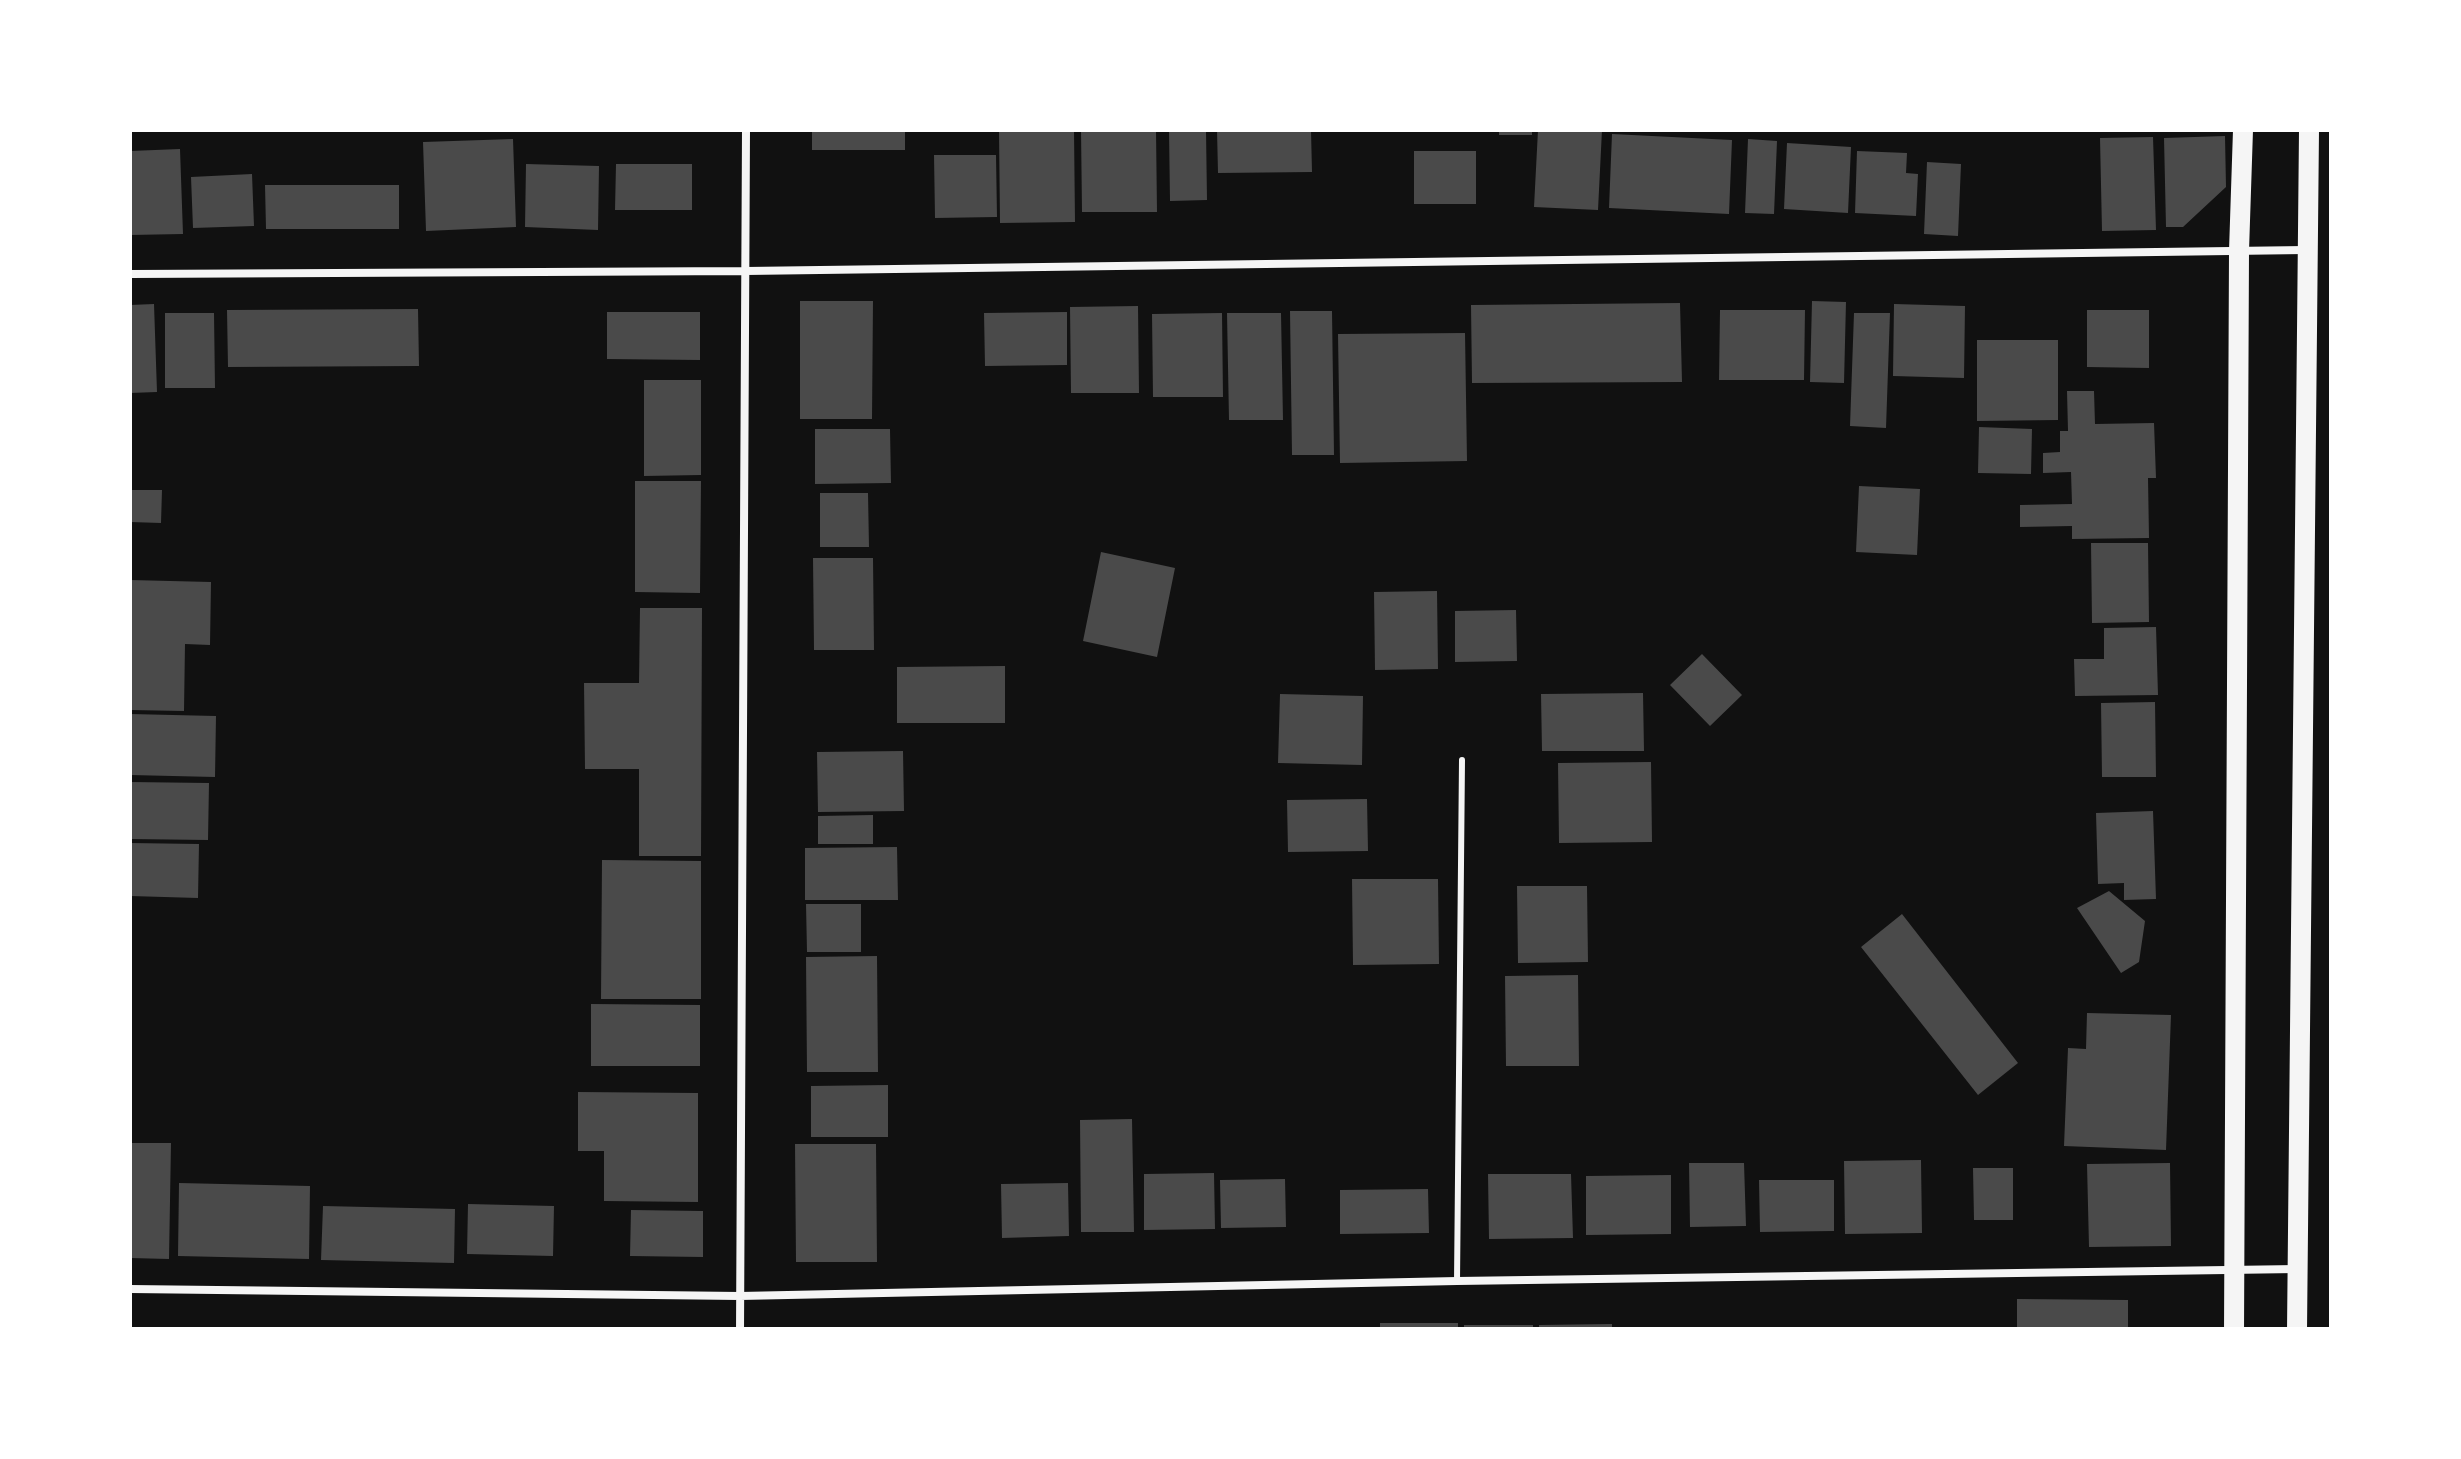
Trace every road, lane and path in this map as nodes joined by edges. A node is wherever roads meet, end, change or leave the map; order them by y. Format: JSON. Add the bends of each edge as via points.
{"nodes":[{"id":1,"x":746,"y":130,"type":"edge"},
{"id":2,"x":2243,"y":130,"type":"edge"},
{"id":3,"x":2309,"y":130,"type":"edge"},
{"id":4,"x":2307,"y":250,"type":"junction"},
{"id":5,"x":2239,"y":251,"type":"junction"},
{"id":6,"x":746,"y":271,"type":"junction"},
{"id":7,"x":130,"y":274,"type":"edge"},
{"id":8,"x":1462,"y":760,"type":"dead end"},
{"id":9,"x":2298,"y":1269,"type":"junction"},
{"id":10,"x":2235,"y":1272,"type":"junction"},
{"id":11,"x":1457,"y":1281,"type":"junction"},
{"id":12,"x":130,"y":1289,"type":"edge"},
{"id":13,"x":740,"y":1296,"type":"junction"},
{"id":14,"x":740,"y":1329,"type":"edge"},
{"id":15,"x":2234,"y":1329,"type":"edge"},
{"id":16,"x":2297,"y":1329,"type":"edge"}],
"edges":[{"from":1,"to":6,"type":"street"},
{"from":2,"to":5,"type":"main road"},
{"from":3,"to":4,"type":"main road"},
{"from":4,"to":5,"type":"street"},
{"from":4,"to":9,"type":"main road"},
{"from":5,"to":6,"type":"street"},
{"from":5,"to":10,"type":"main road"},
{"from":6,"to":7,"type":"street"},
{"from":6,"to":13,"type":"street"},
{"from":8,"to":11,"type":"lane"},
{"from":9,"to":10,"type":"street"},
{"from":9,"to":16,"type":"main road"},
{"from":10,"to":11,"type":"street"},
{"from":10,"to":15,"type":"main road"},
{"from":11,"to":13,"type":"street"},
{"from":12,"to":13,"type":"street"},
{"from":13,"to":14,"type":"street"}]}
